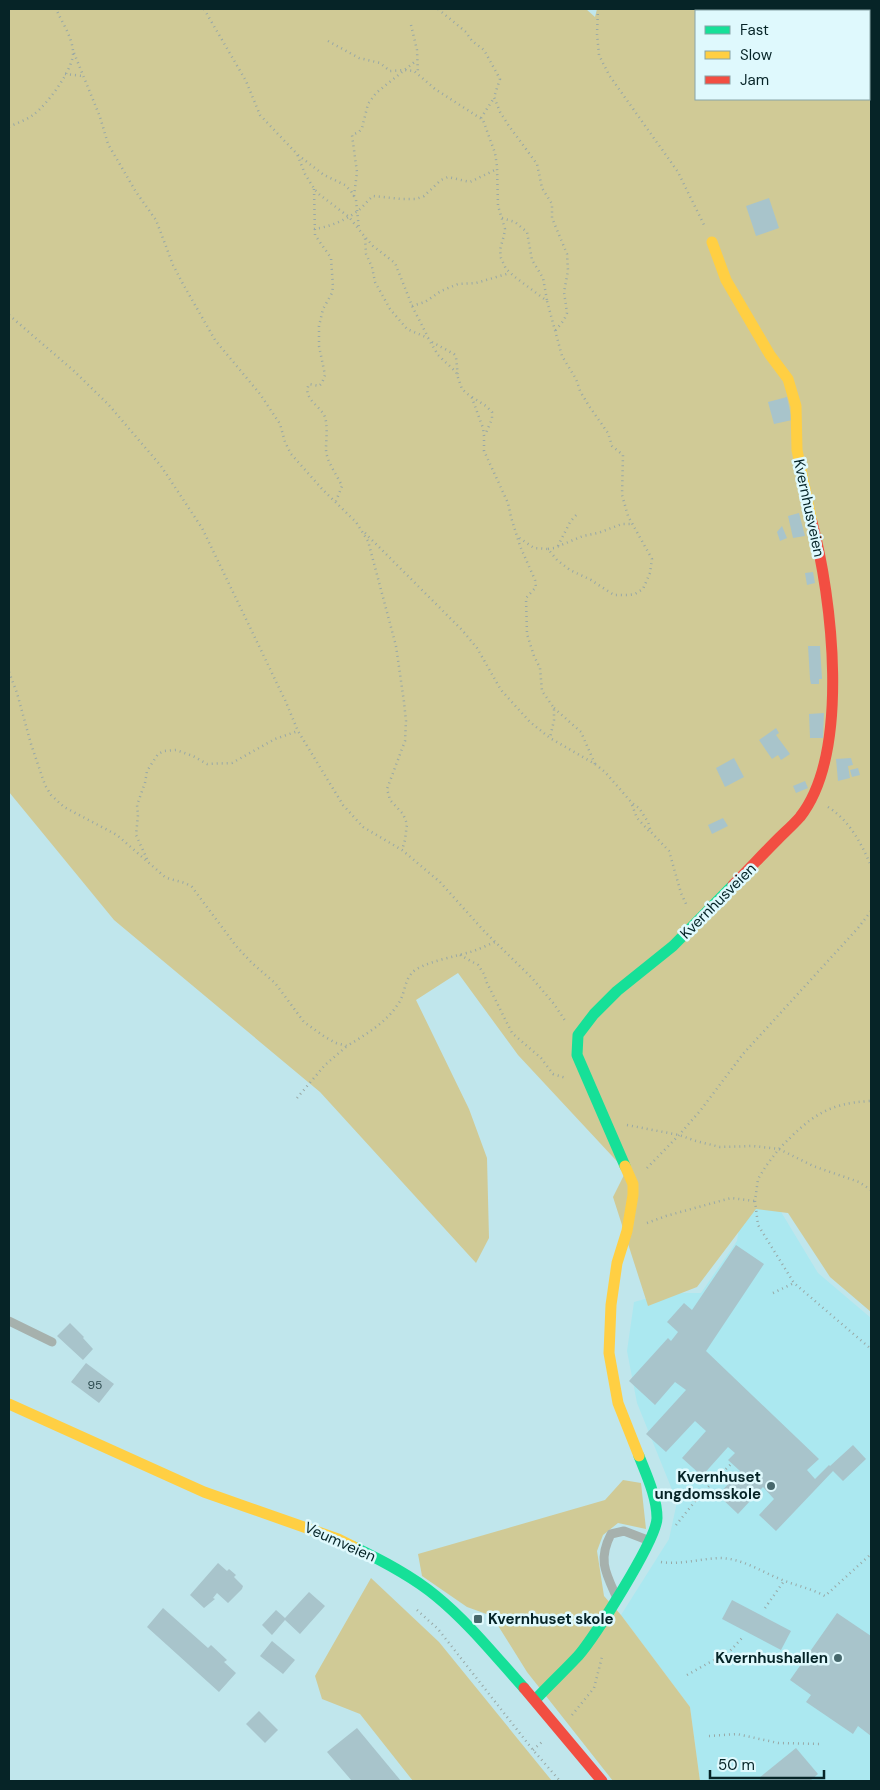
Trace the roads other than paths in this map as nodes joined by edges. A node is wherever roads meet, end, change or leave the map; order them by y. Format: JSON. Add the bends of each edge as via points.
{"nodes":[{"id":1,"x":712,"y":242,"type":"road end"},
{"id":2,"x":9,"y":1322,"type":"edge"},
{"id":3,"x":52,"y":1342,"type":"dead end"},
{"id":4,"x":9,"y":1404,"type":"edge"},
{"id":5,"x":650,"y":1541,"type":"junction"},
{"id":6,"x":618,"y":1598,"type":"junction"},
{"id":7,"x":536,"y":1700,"type":"junction"},
{"id":8,"x":602,"y":1781,"type":"edge"}],
"edges":[{"from":1,"to":5,"type":"street","name":"Kvernhusveien","via":[[726,280],[788,379],[796,406],[797,450],[820,553],[830,632],[833,707],[820,775],[800,817],[673,946],[602,1005],[578,1035],[576,1044],[577,1054],[633,1184],[627,1231],[617,1263],[611,1305],[609,1353],[618,1403],[654,1501],[657,1519]]},
{"from":2,"to":3,"type":"lane"},
{"from":4,"to":7,"type":"street","name":"Veumveien","via":[[204,1492],[338,1539],[381,1560],[436,1596],[477,1635]]},
{"from":5,"to":6,"type":"street"},
{"from":5,"to":6,"type":"lane","via":[[624,1531],[611,1534],[604,1548],[605,1574]]},
{"from":6,"to":7,"type":"street","via":[[579,1656]]},
{"from":7,"to":8,"type":"street","name":"Veumveien"}]}
